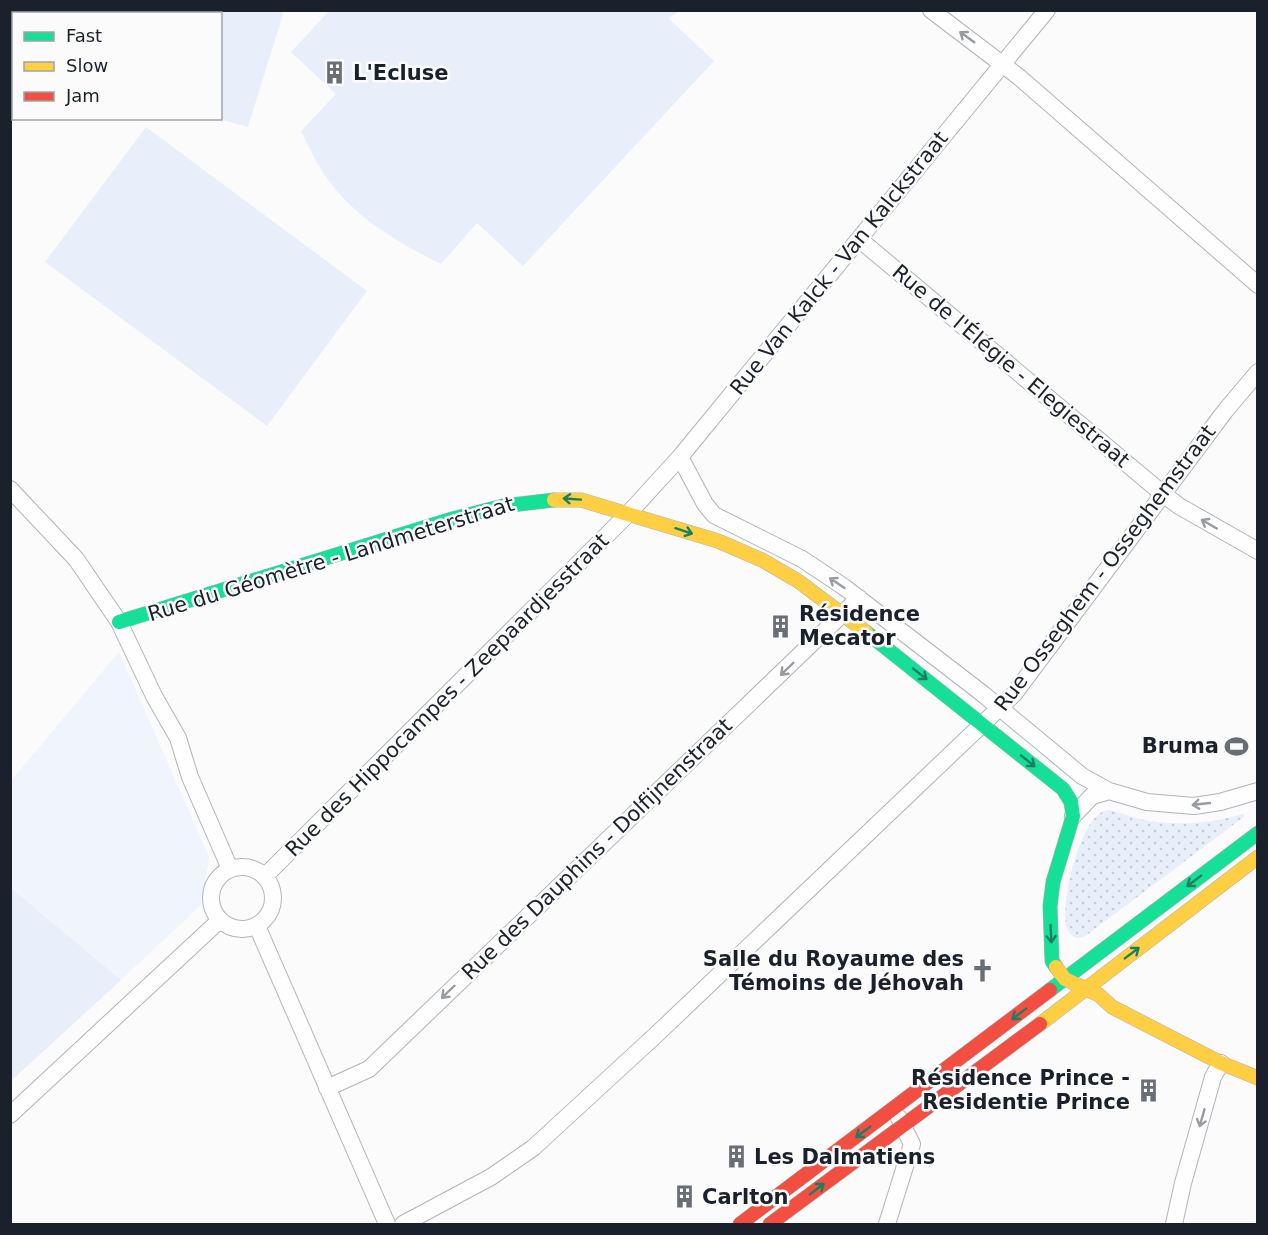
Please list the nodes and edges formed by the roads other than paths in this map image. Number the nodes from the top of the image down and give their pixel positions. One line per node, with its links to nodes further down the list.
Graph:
1 (931, 10): 3 (street, one-way to 1)
2 (1047, 10): 3 (street, Rue Van Kalck - Van Kalckstraat)
3 (1003, 63): 4 (street, Rue Van Kalck - Van Kalckstraat); 5 (street)
4 (859, 238): 7 (street, Rue Van Kalck - Van Kalckstraat); 9 (street, Rue de l'Élégie - Elegiestraat)
5 (1257, 285)
6 (1257, 372): 9 (street, Rue Osseghem - Osseghemstraat)
7 (680, 457): 10 (street, Rue Van Kalck - Van Kalckstraat); 12 (street, one-way to 7)
8 (10, 489): 14 (street)
9 (1163, 494): 11 (street, Rue de l'Élégie - Elegiestraat, one-way to 9); 15 (street, Rue Osseghem - Osseghemstraat)
10 (628, 514): 13 (street, Rue du Géomètre - Landmeterstraat, one-way to 13); 14 (street, Rue du Géomètre - Landmeterstraat, one-way to 14); 23 (street, Rue des Hippocampes - Zeepaardjesstraat)
11 (1257, 551)
12 (859, 598): 13 (street, Rue des Dauphins - Dolfijnenstraat); 15 (street)
13 (844, 614): 16 (street, Rue du Géomètre - Landmeterstraat, one-way to 16); 30 (street, Rue des Dauphins - Dolfijnenstraat, one-way to 30)
14 (119, 622): 22 (street)
15 (1000, 708): 16 (street, Rue Osseghem - Osseghemstraat); 17 (street)
16 (983, 724): 19 (street, Rue du Géomètre - Landmeterstraat, one-way to 19); 35 (street, Rue Osseghem - Osseghemstraat)
17 (1109, 791): 18 (street, one-way to 17); 19 (street)
18 (1257, 791)
19 (1073, 816): 26 (street, one-way to 26)
20 (1257, 833): 26 (street, one-way to 26)
21 (1257, 857): 27 (street, one-way to 21)
22 (230, 869): 23 (street); 24 (street)
23 (265, 876): 25 (street)
24 (220, 920): 25 (street); 32 (street)
25 (257, 926): 30 (street)
26 (1065, 979): 27 (street); 31 (street, one-way to 31)
27 (1085, 989): 28 (street); 33 (street)
28 (1221, 1063): 29 (street); 39 (street, one-way to 39)
29 (1257, 1078)
30 (327, 1088): 34 (street)
31 (893, 1109): 33 (street); 36 (street, one-way to 36)
32 (10, 1115)
33 (902, 1125): 37 (street, one-way to 33); 38 (street)
34 (387, 1224)
35 (403, 1224)
36 (740, 1224)
37 (770, 1224)
38 (887, 1224)
39 (1174, 1224)

